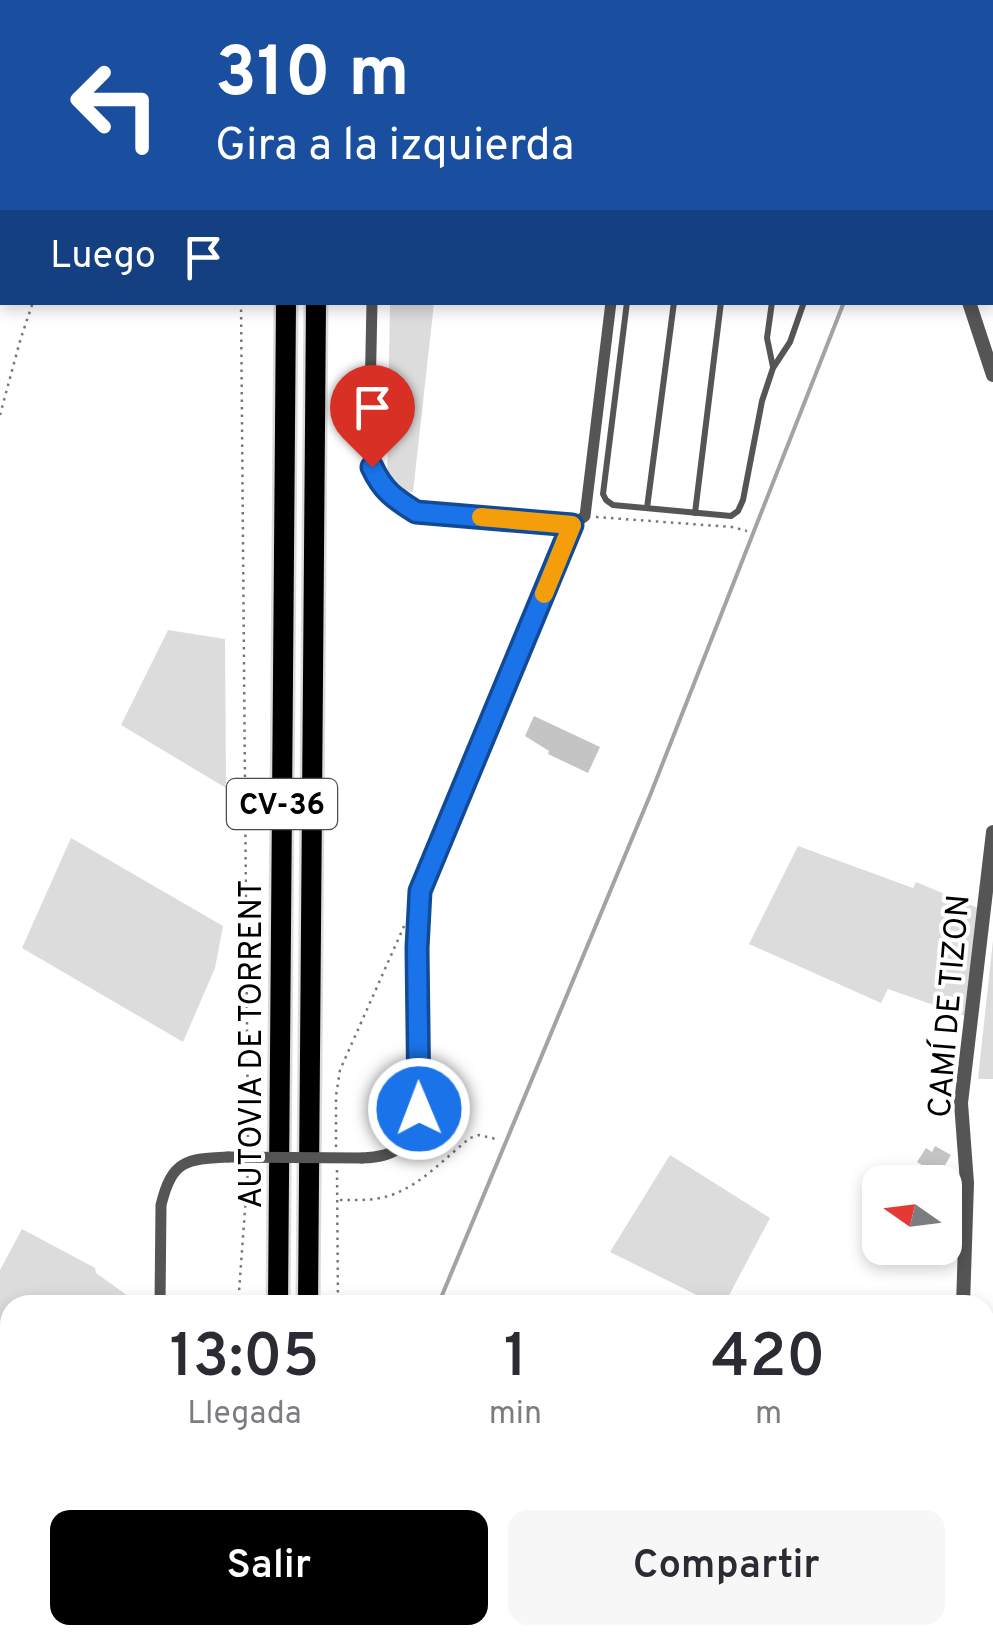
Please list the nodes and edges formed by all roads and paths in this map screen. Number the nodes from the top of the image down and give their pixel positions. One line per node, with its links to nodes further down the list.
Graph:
1 (33, 305): 15 (path)
2 (241, 305): 26 (path)
3 (286, 305): 27 (highway, AUTOVIA DE TORRENT / CV-36)
4 (316, 305): 28 (highway, AUTOVIA DE TORRENT / CV-36)
5 (372, 305): 19 (street)
6 (612, 305): 18 (street)
7 (627, 305): 16 (lane)
8 (674, 305): 16 (lane)
9 (721, 305): 17 (lane)
10 (772, 305): 13 (lane)
11 (803, 305): 13 (lane)
12 (970, 305): 14 (street)
13 (773, 368): 17 (lane)
14 (993, 376)
15 (0, 415)
16 (647, 508): 17 (lane)
17 (695, 513)
18 (585, 516): 19 (street); 20 (path)
19 (572, 525): 25 (street, bridge)
20 (747, 530)
21 (993, 832): 30 (street, CAMÍ DE TIZON)
22 (404, 927): 24 (path)
23 (496, 1139): 24 (path)
24 (338, 1200): 29 (path)
25 (160, 1295)
26 (239, 1295)
27 (278, 1295)
28 (308, 1295)
29 (338, 1295)
30 (963, 1295)

